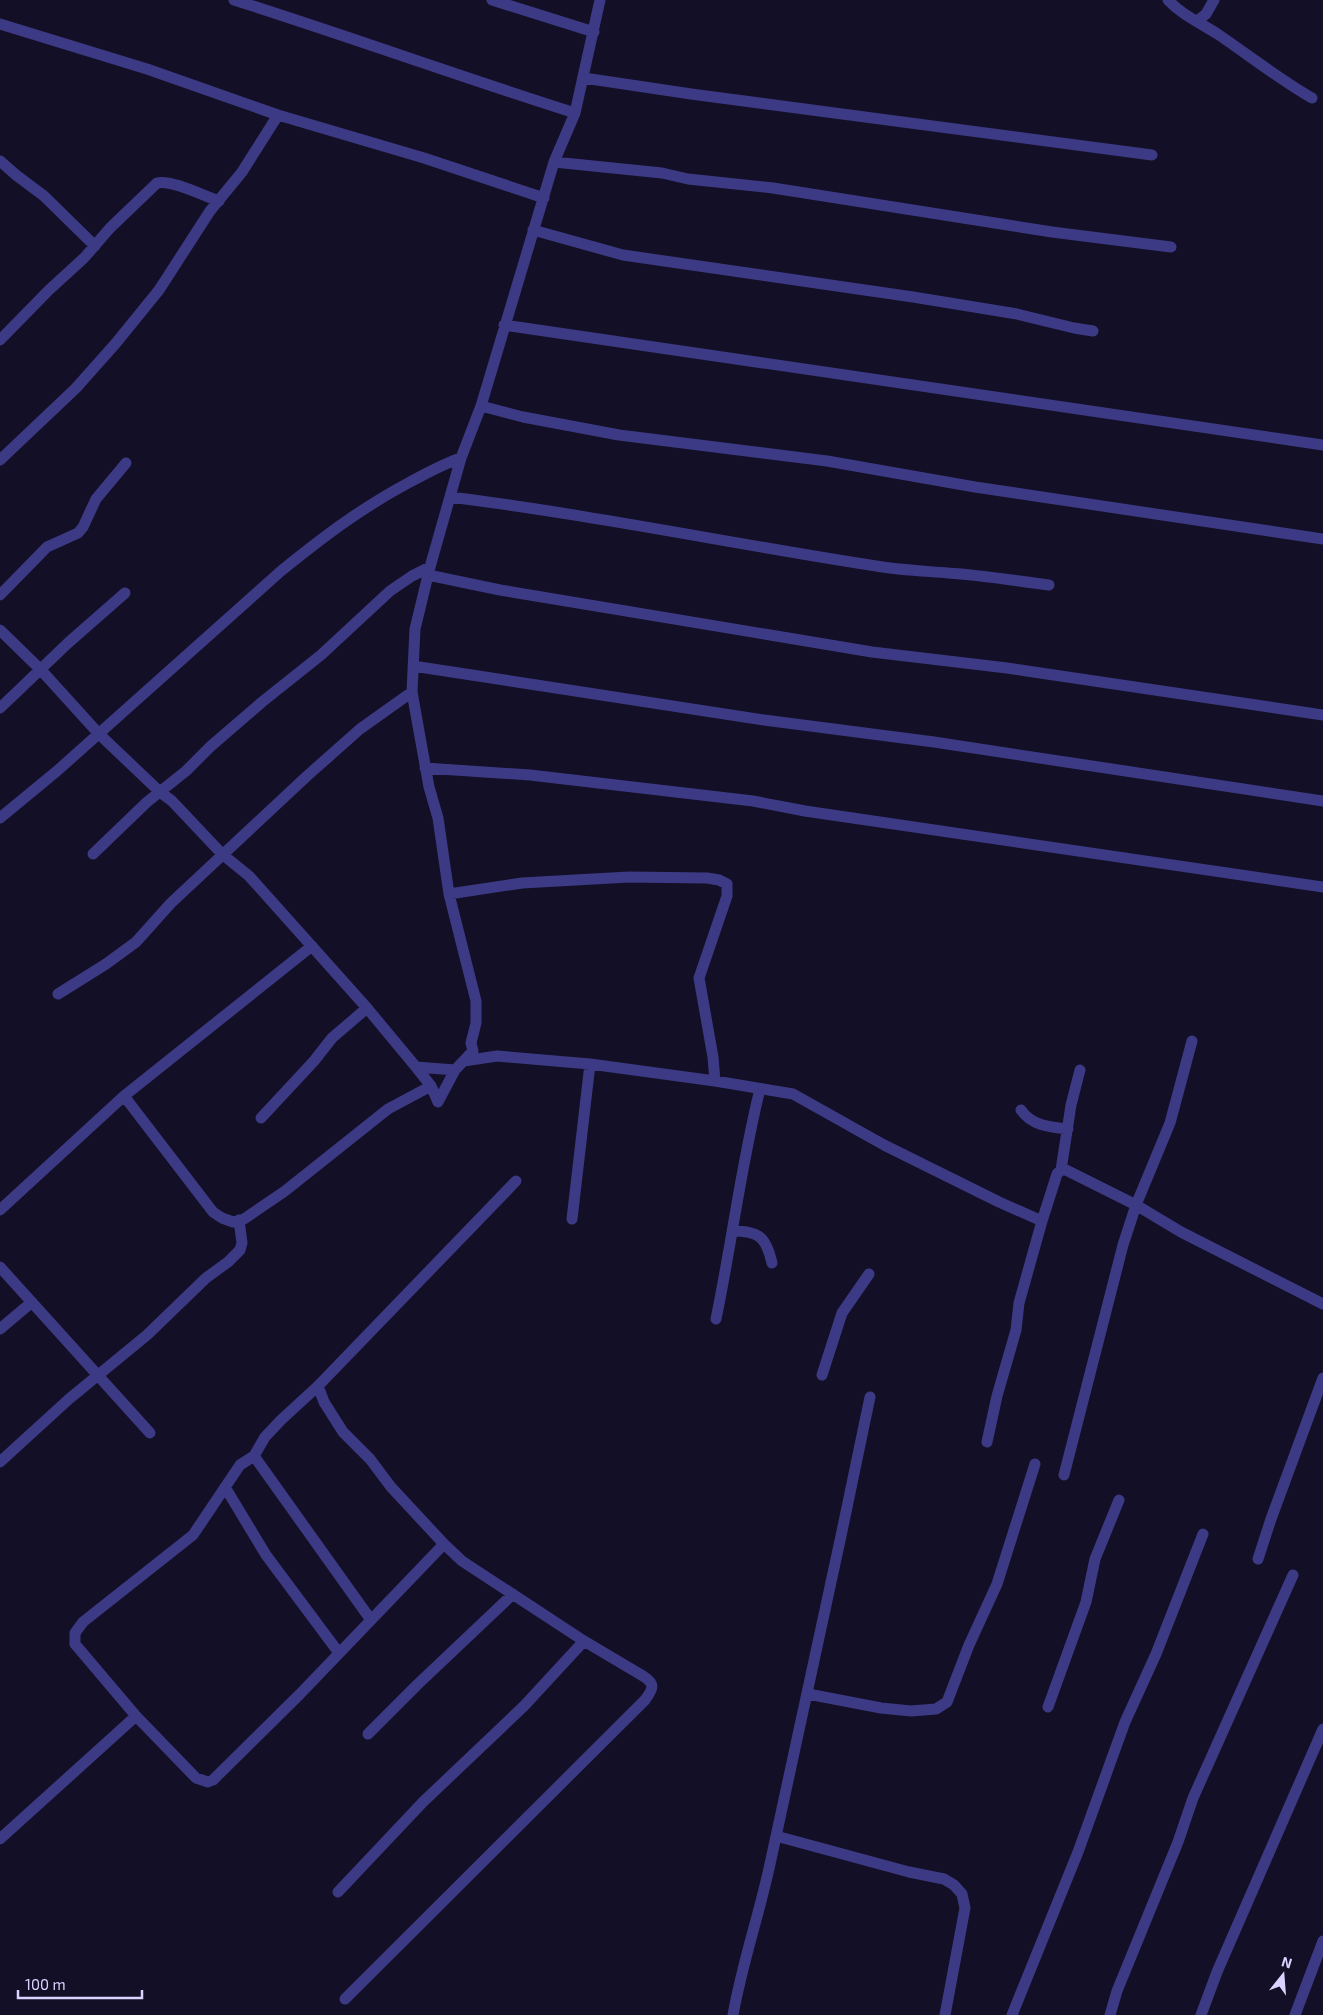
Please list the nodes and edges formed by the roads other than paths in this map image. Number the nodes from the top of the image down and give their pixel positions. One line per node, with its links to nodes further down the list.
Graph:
1 (234, 0): 11 (street)
2 (492, 0): 8 (street)
3 (600, 0): 8 (street)
4 (1168, 0): 6 (street)
5 (1214, 0): 6 (street)
6 (1197, 21): 10 (street)
7 (0, 24): 12 (street)
8 (594, 32): 9 (street)
9 (584, 78): 11 (street); 13 (street)
10 (1312, 98)
11 (575, 113): 15 (street)
12 (278, 115): 16 (street); 17 (street)
13 (1152, 155)
14 (0, 161): 19 (street)
15 (554, 162): 16 (street); 20 (street)
16 (544, 198): 18 (street)
17 (219, 201): 19 (street); 27 (street)
18 (533, 230): 21 (street); 22 (street)
19 (95, 246): 23 (street)
20 (1171, 247)
21 (504, 325): 24 (street); 25 (street)
22 (1093, 330)
23 (0, 340)
24 (480, 406): 26 (street); 30 (street)
25 (1323, 445)
26 (461, 458): 29 (street); 41 (street)
27 (0, 460)
28 (126, 463): 34 (street)
29 (450, 497): 31 (street); 32 (street)
30 (1323, 539)
31 (429, 571): 36 (street); 40 (street); 43 (street)
32 (1049, 586)
33 (125, 593): 37 (street)
34 (0, 595)
35 (0, 630): 37 (street)
36 (413, 666): 38 (street); 44 (street)
37 (41, 670): 39 (street); 41 (street)
38 (412, 692): 42 (street); 47 (street)
39 (0, 708)
40 (1323, 715)
41 (99, 734): 43 (street); 45 (street)
42 (425, 768): 48 (street); 49 (street)
43 (160, 792): 46 (street); 47 (street)
44 (1323, 801)
45 (0, 818)
46 (92, 854)
47 (222, 854): 50 (street); 51 (street)
48 (1323, 887)
49 (449, 894): 53 (street); 60 (street)
50 (312, 946): 52 (street); 63 (street)
51 (58, 994)
52 (367, 1008): 58 (street); 65 (street)
53 (471, 1042): 55 (street); 57 (street)
54 (1192, 1042): 69 (street)
55 (497, 1056): 56 (street); 57 (street)
56 (590, 1064): 60 (street); 71 (street)
57 (459, 1066): 58 (street); 61 (street)
58 (416, 1067): 61 (street)
59 (1080, 1070): 66 (street)
60 (715, 1080): 62 (street)
61 (431, 1086): 72 (street)
62 (760, 1089): 73 (street); 74 (street)
63 (124, 1096): 70 (street); 72 (street)
64 (1021, 1110): 66 (street)
65 (261, 1118)
66 (1068, 1129): 67 (street)
67 (1061, 1170): 69 (street); 73 (street)
68 (516, 1182): 85 (street)
69 (1136, 1205): 79 (street); 92 (street)
70 (0, 1210)
71 (572, 1219)
72 (239, 1220): 83 (street)
73 (1042, 1220): 88 (street)
74 (733, 1231): 75 (street); 80 (street)
75 (772, 1263)
76 (0, 1267): 78 (street)
77 (869, 1274): 82 (street)
78 (32, 1302): 81 (street); 83 (street)
79 (1323, 1304)
80 (716, 1319)
81 (0, 1329)
82 (822, 1375)
83 (99, 1376): 87 (street); 90 (street)
84 (1323, 1378): 97 (street)
85 (318, 1386): 89 (street); 96 (street)
86 (870, 1397): 103 (street)
87 (150, 1433)
88 (987, 1442)
89 (254, 1456): 93 (street); 100 (street)
90 (0, 1462)
91 (1035, 1464): 103 (street)
92 (1064, 1474)
93 (225, 1487): 102 (street); 105 (street)
94 (1119, 1500): 104 (street)
95 (1203, 1534): 115 (street)
96 (444, 1544): 99 (street); 100 (street)
97 (1258, 1559)
98 (1293, 1575): 116 (street)
99 (513, 1594): 101 (street); 107 (street)
100 (371, 1620): 102 (street)
101 (584, 1641): 110 (street); 112 (street)
102 (339, 1653): 105 (street)
103 (808, 1694): 108 (street)
104 (1048, 1708)
105 (136, 1716): 109 (street)
106 (1323, 1729): 117 (street)
107 (368, 1734)
108 (776, 1836): 113 (street); 114 (street)
109 (0, 1838)
110 (338, 1892)
111 (1323, 1941): 118 (street)
112 (345, 1999)
113 (733, 2015)
114 (945, 2015)
115 (1012, 2015)
116 (1110, 2015)
117 (1201, 2015)
118 (1294, 2015)

